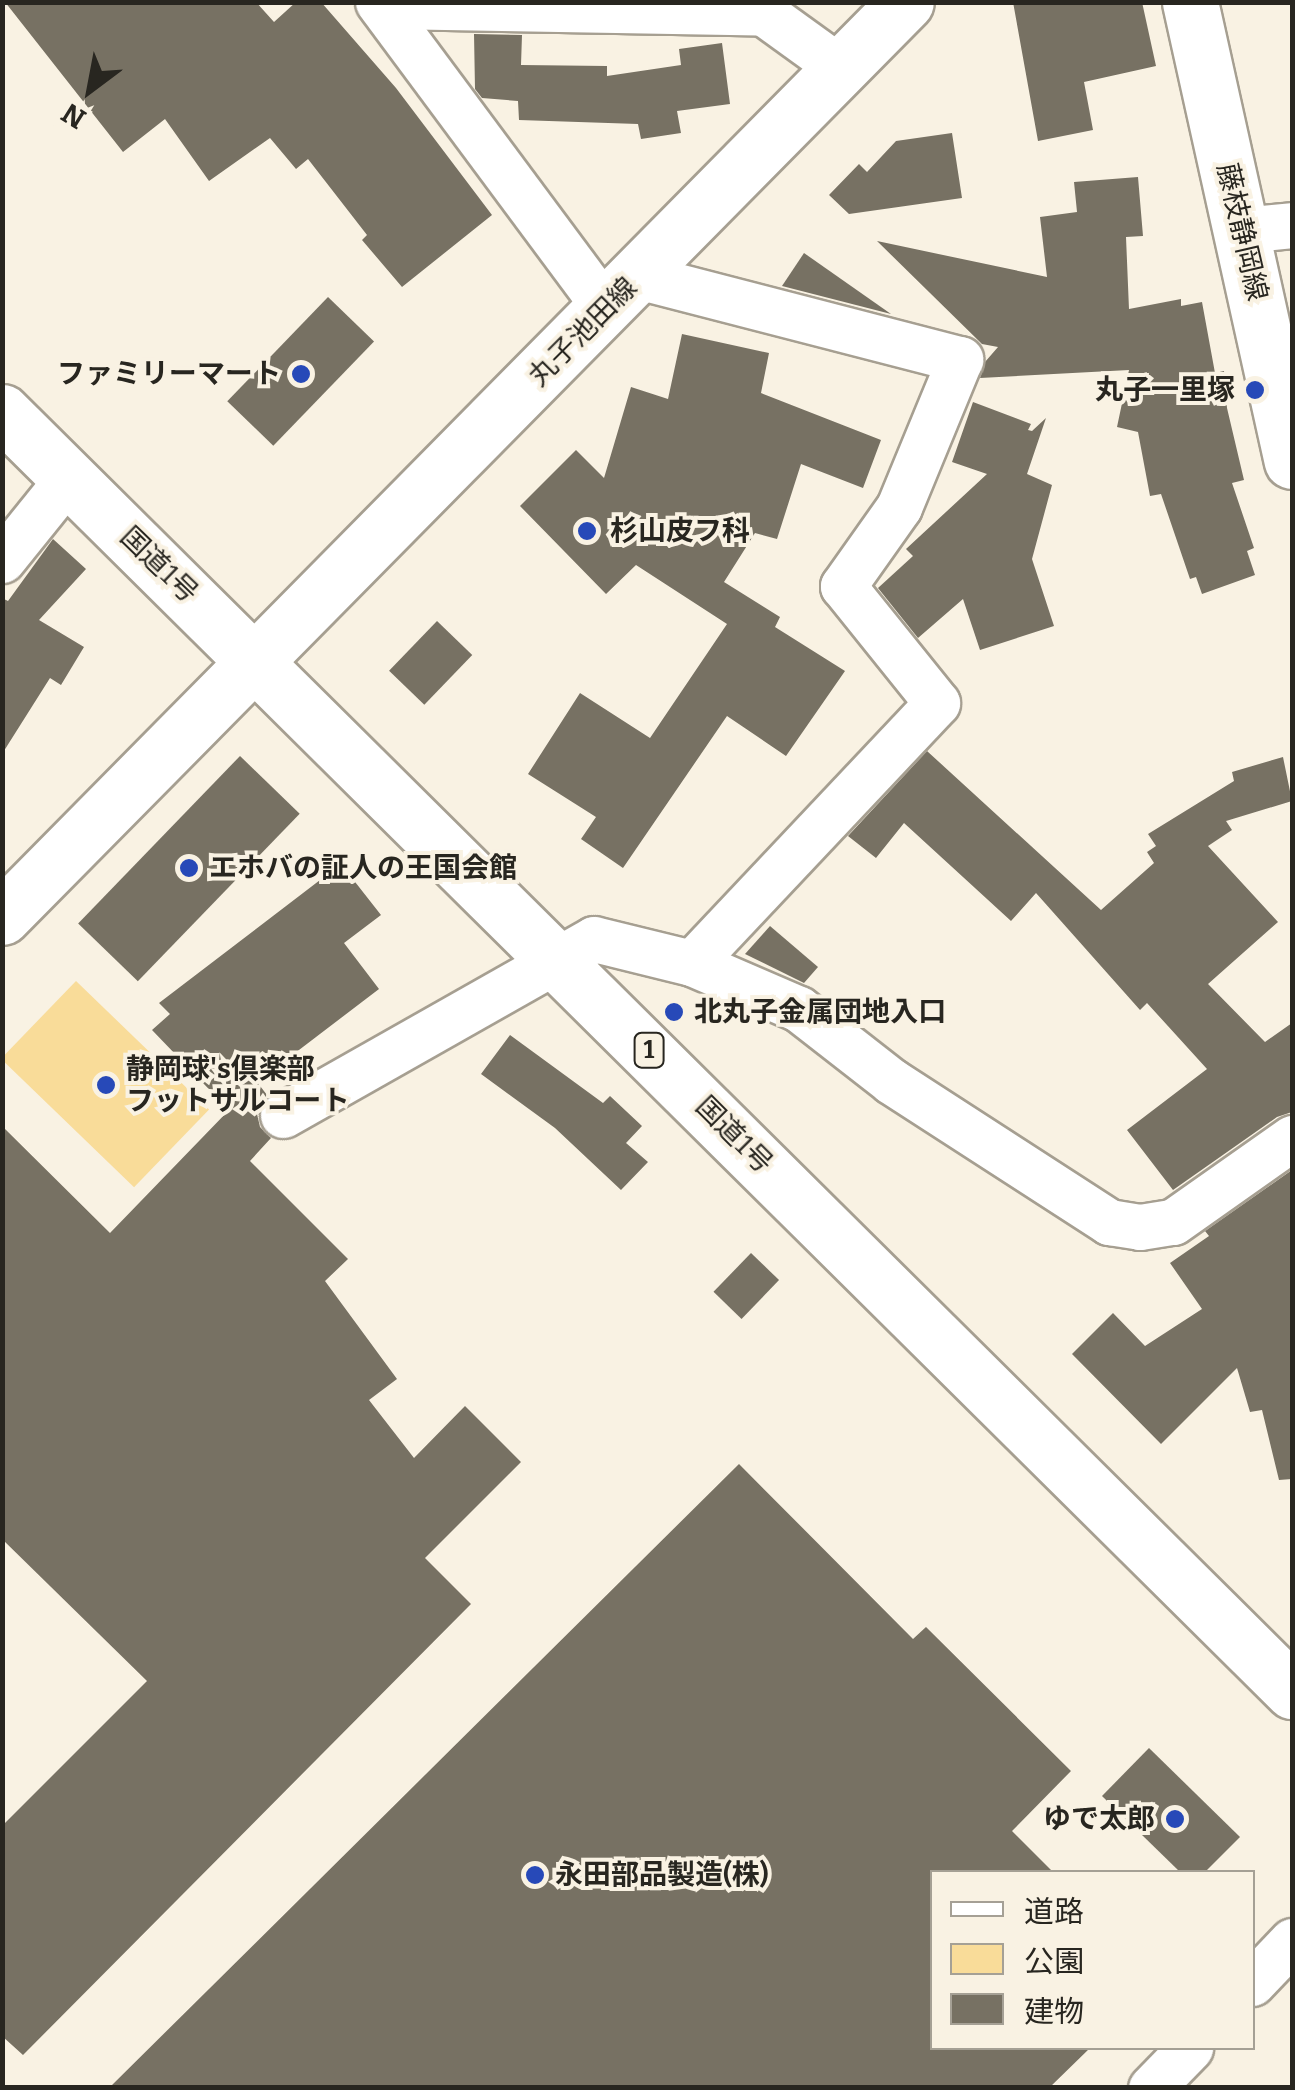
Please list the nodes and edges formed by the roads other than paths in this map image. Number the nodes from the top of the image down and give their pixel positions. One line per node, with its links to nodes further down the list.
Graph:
1 (906, 2): 5 (main road, 丸子池田線)
2 (1190, 2): 6 (main road, 藤枝静岡線)
3 (380, 4): 4 (street); 7 (street)
4 (554, 7): 5 (street)
5 (843, 70): 7 (main road, 丸子池田線)
6 (1267, 227): 9 (main road, 藤枝静岡線)
7 (622, 293): 12 (main road, 丸子池田線); 15 (street)
8 (2, 412): 10 (main road, 国道1号 / 1)
9 (1292, 461)
10 (69, 477): 11 (street); 12 (main road, 国道1号 / 1)
11 (2, 560)
12 (257, 660): 13 (main road, 丸子池田線); 14 (main road, 国道1号 / 1)
13 (2, 916)
14 (556, 958): 15 (street); 16 (street); 18 (main road, 国道1号 / 1)
15 (692, 963): 17 (street)
16 (283, 1116)
17 (1292, 1138)
18 (1292, 1691)
19 (1292, 1942): 20 (street)
20 (1255, 1980)
21 (1188, 2050): 22 (street)
22 (1152, 2088)

